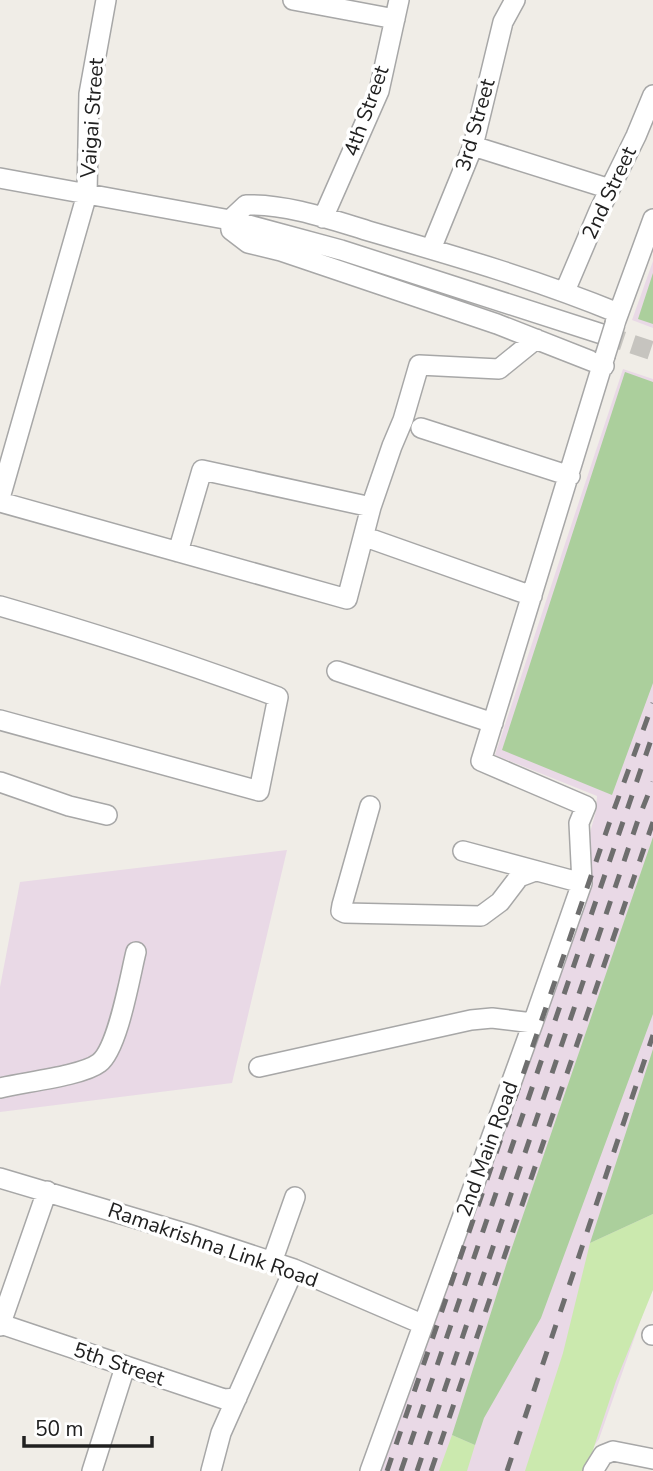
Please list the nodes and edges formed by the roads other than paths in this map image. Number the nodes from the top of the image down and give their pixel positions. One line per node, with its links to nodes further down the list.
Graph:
1 (106, 0): 9 (street, Vaigai Street)
2 (293, 0): 4 (street)
3 (515, 0): 6 (street, 3rd Street)
4 (397, 10): 10 (street, 4th Street)
5 (653, 94): 8 (street, 2nd Street)
6 (473, 146): 8 (street); 13 (street, 3rd Street)
7 (0, 178): 9 (street)
8 (610, 189): 14 (street, 2nd Street)
9 (87, 194): 12 (street); 19 (street, Vaigai Street)
10 (323, 218): 12 (street); 13 (street)
11 (653, 219): 15 (street)
12 (230, 220): 15 (street); 16 (street)
13 (431, 249): 14 (street)
14 (565, 291): 15 (street)
15 (613, 324): 17 (street, bridge)
16 (536, 339): 17 (street); 22 (street)
17 (605, 361): 20 (street)
18 (421, 428): 20 (street)
19 (9, 431): 21 (street, Vaigai Street)
20 (570, 476): 25 (street)
21 (0, 500): 24 (street)
22 (371, 508): 24 (street); 24 (street)
23 (374, 540): 25 (street)
24 (178, 552)
25 (532, 596): 29 (street)
26 (0, 606): 28 (street)
27 (337, 671): 29 (street)
28 (0, 720)
29 (493, 723): 35 (street, 2nd Main Road)
30 (0, 782): 32 (street)
31 (370, 806): 34 (street)
32 (107, 815)
33 (463, 851): 34 (street)
34 (535, 871): 35 (street)
35 (582, 884): 37 (street, 2nd Main Road)
36 (136, 952): 39 (street)
37 (533, 1023): 38 (street); 45 (street, 2nd Main Road)
38 (259, 1067)
39 (0, 1087)
40 (0, 1178): 41 (street, Ramakrishna Link Road)
41 (47, 1191): 43 (street, Ramakrishna Link Road); 46 (street)
42 (295, 1197): 43 (street)
43 (272, 1262): 44 (street, Ramakrishna Link Road)
44 (294, 1269): 45 (street, Ramakrishna Link Road); 48 (street)
45 (422, 1324): 52 (street, 2nd Main Road)
46 (0, 1325): 47 (street, 5th Street)
47 (125, 1367): 48 (street, 5th Street); 50 (street)
48 (237, 1398): 51 (street)
49 (653, 1459): 53 (street)
50 (92, 1471)
51 (211, 1471)
52 (370, 1471)
53 (593, 1471)

